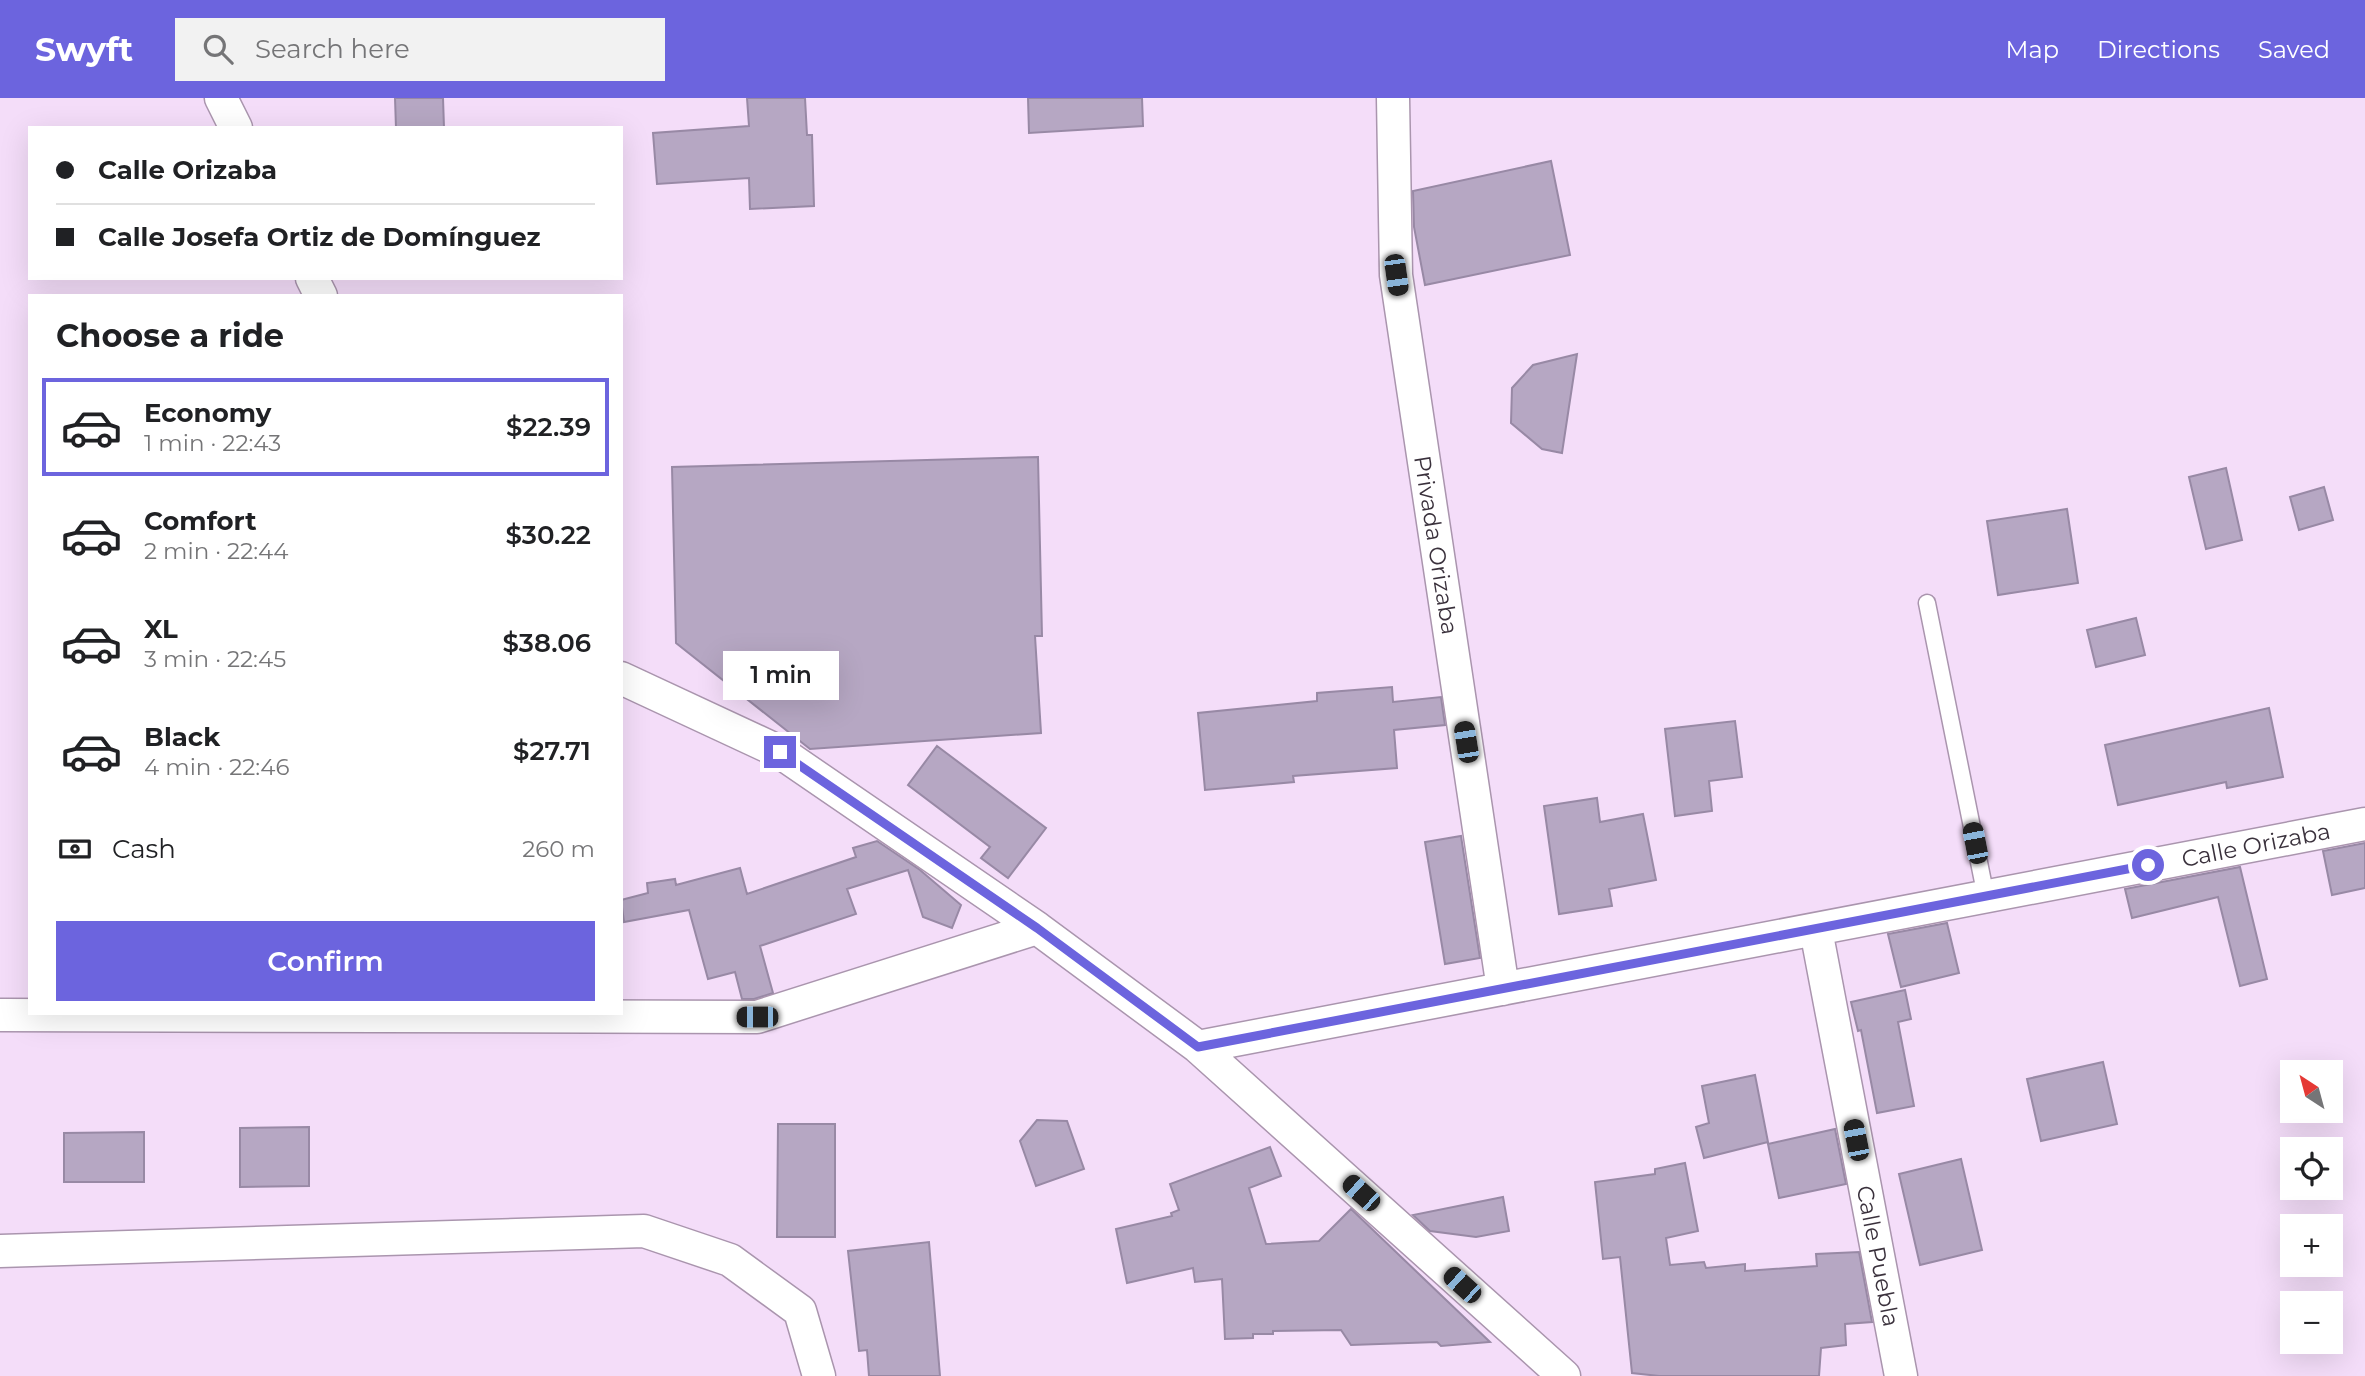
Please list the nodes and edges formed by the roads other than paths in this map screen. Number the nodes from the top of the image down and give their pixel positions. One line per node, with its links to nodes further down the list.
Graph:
1 (221, 98): 3 (street)
2 (1393, 98): 10 (street, Privada Orizaba)
3 (235, 126)
4 (1927, 603): 7 (lane)
5 (623, 679): 8 (street)
6 (2365, 824): 7 (street, Calle Orizaba)
7 (1986, 897): 9 (street, Calle Orizaba)
8 (1037, 928): 13 (street); 14 (street)
9 (1816, 930): 10 (street, Calle Orizaba); 18 (street, Calle Puebla)
10 (1503, 989): 14 (street, Calle Orizaba)
11 (0, 1014): 12 (street)
12 (28, 1014)
13 (252, 1015)
14 (1198, 1047): 17 (street)
15 (0, 1251): 16 (street)
16 (819, 1376)
17 (1564, 1376)
18 (1901, 1376)

